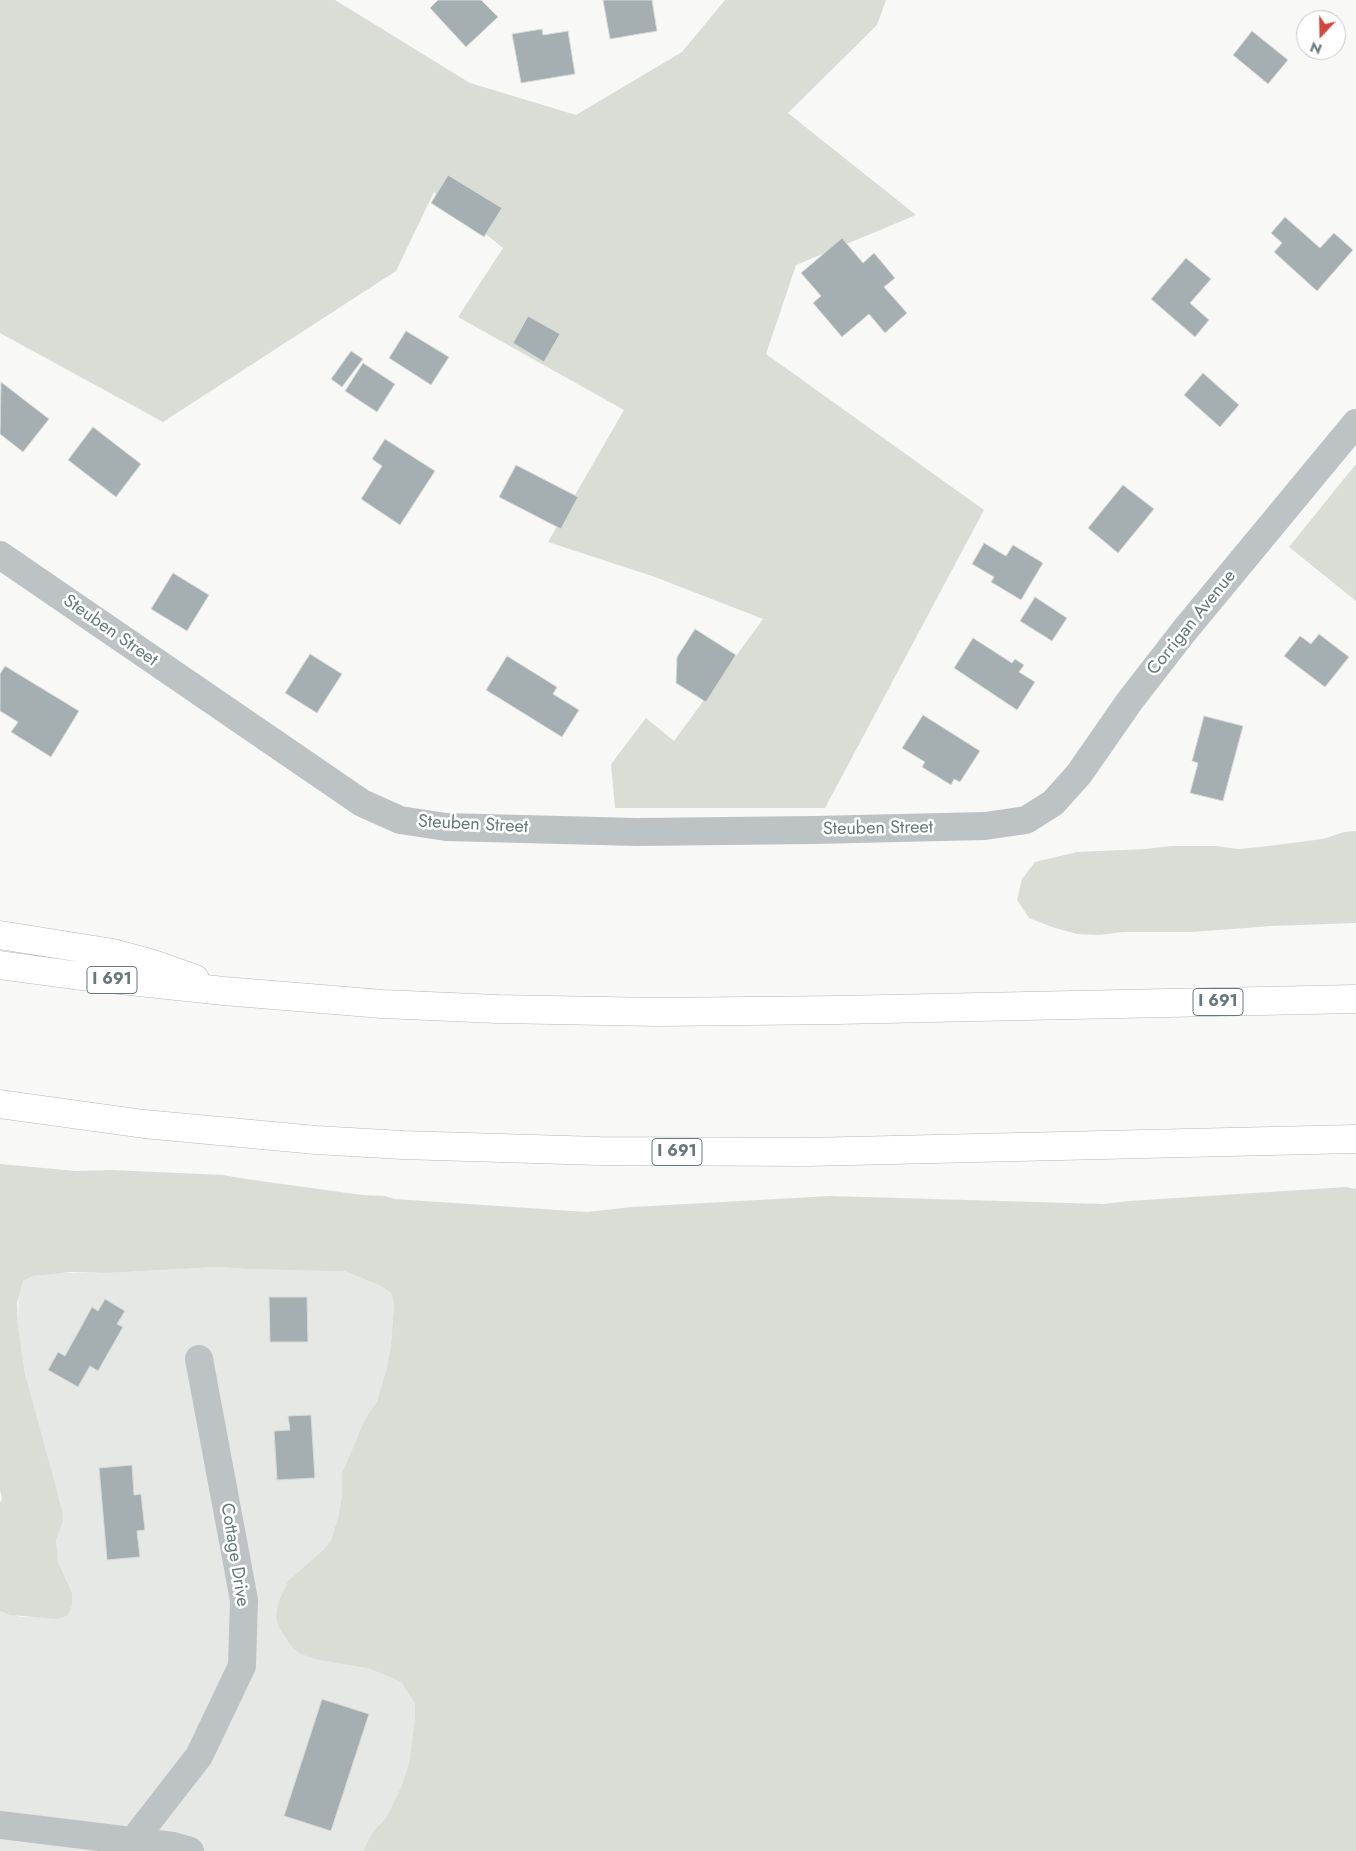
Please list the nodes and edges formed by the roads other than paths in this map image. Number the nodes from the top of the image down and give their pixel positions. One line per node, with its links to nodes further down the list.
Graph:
1 (1356, 423): 3 (street, Corrigan Avenue)
2 (0, 555): 3 (street, Steuben Street)
3 (1026, 820)
4 (0, 935): 6 (highway)
5 (0, 965): 6 (highway, I 691)
6 (224, 992): 7 (highway, I 691)
7 (1356, 999)
8 (0, 1104): 9 (highway, I 691)
9 (1356, 1140)
10 (199, 1359): 12 (street, Cottage Drive)
11 (0, 1824): 12 (street)
12 (133, 1841): 13 (street)
13 (190, 1851)

